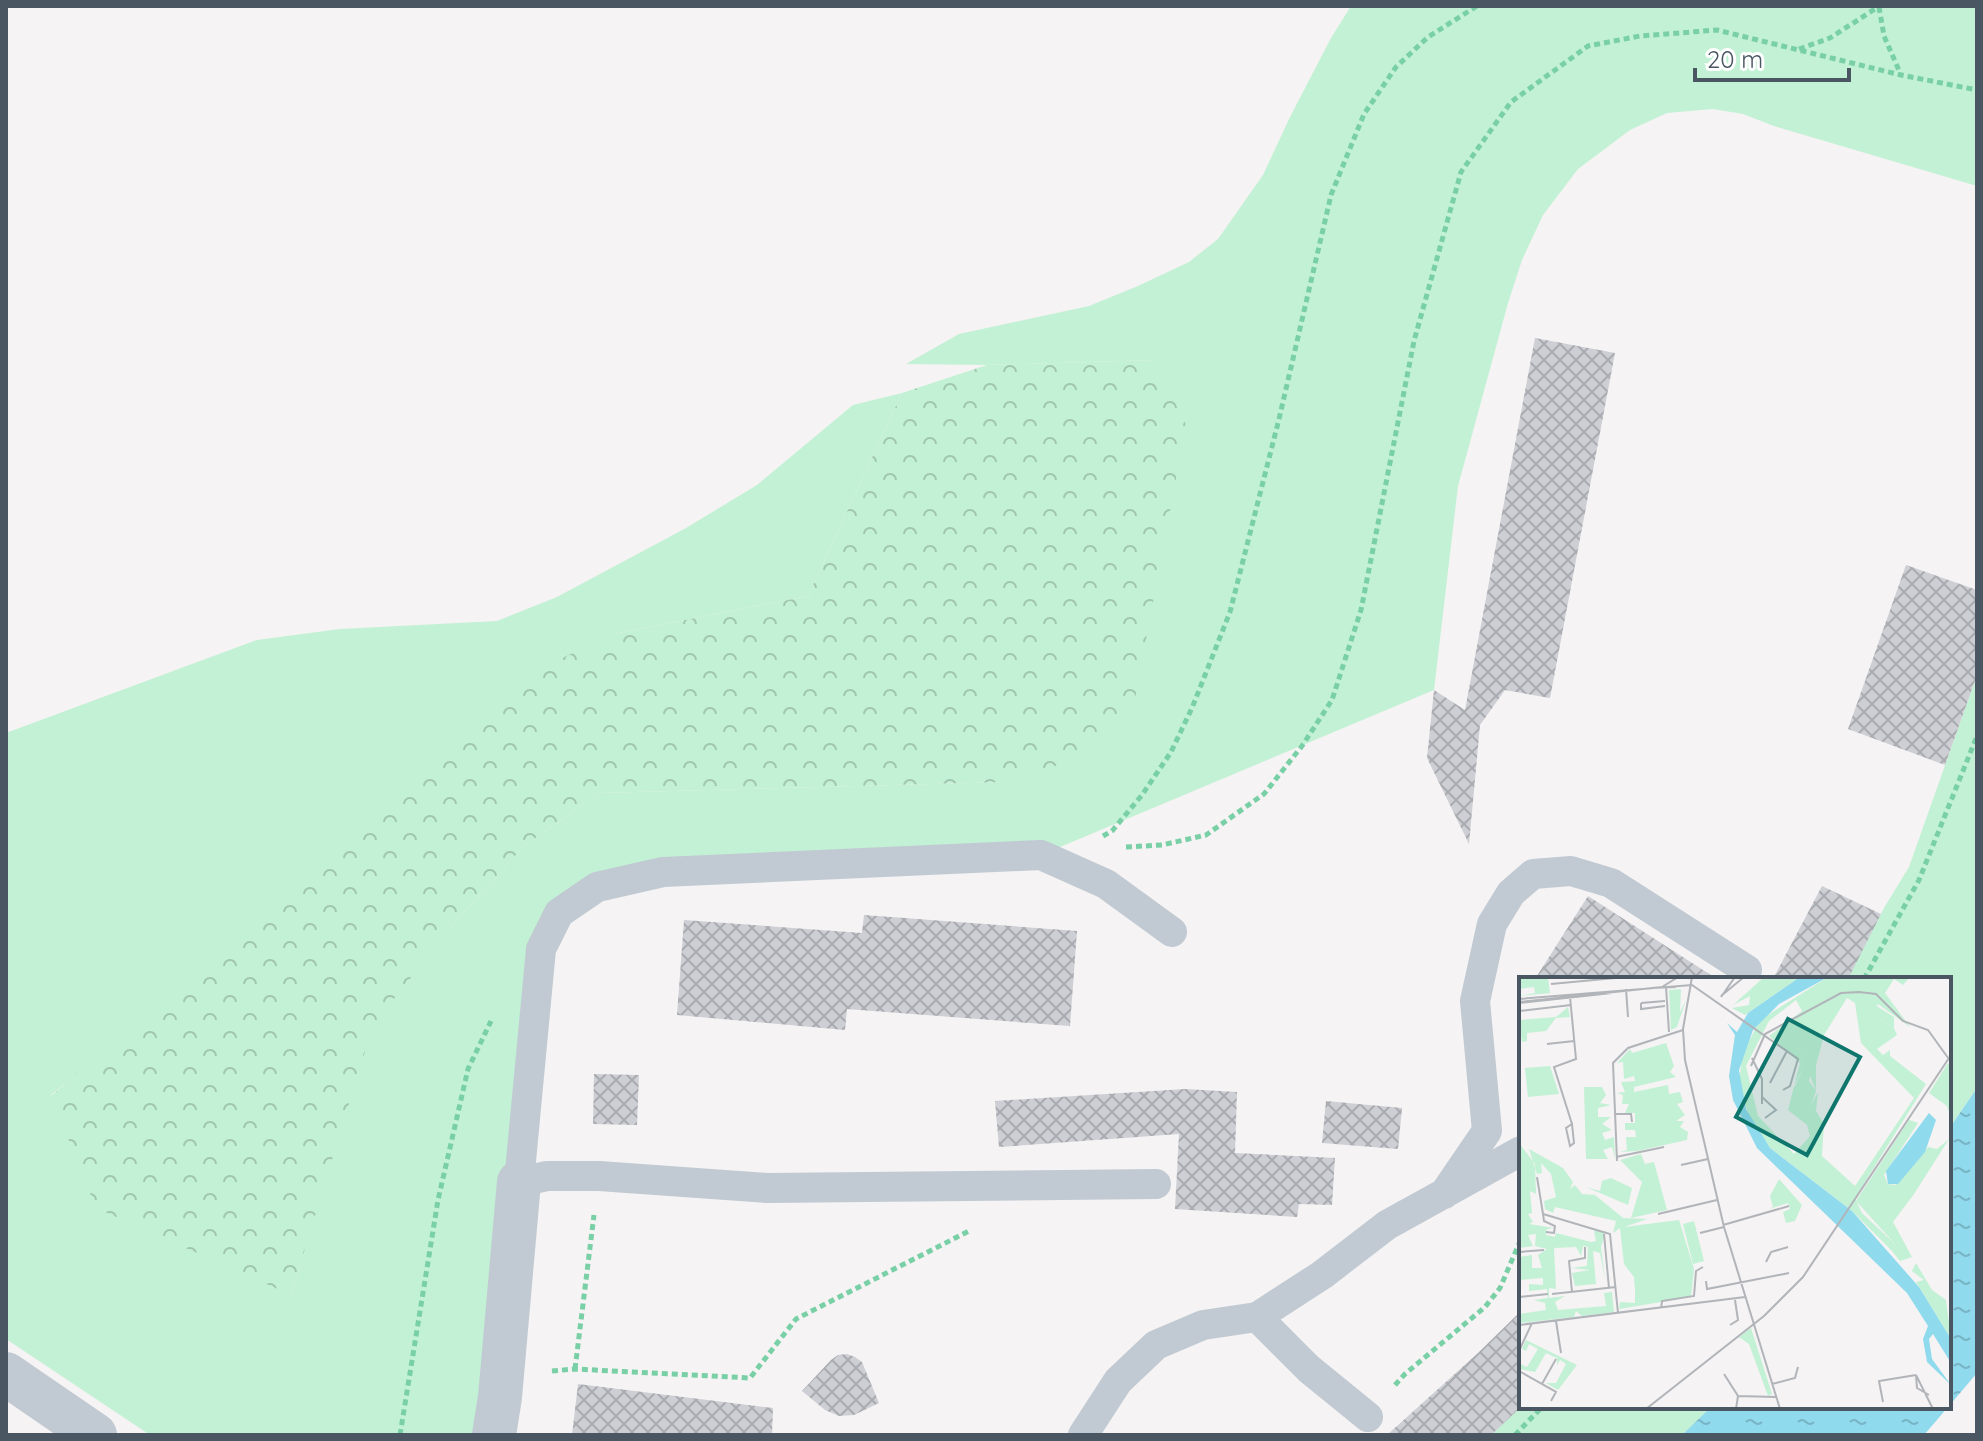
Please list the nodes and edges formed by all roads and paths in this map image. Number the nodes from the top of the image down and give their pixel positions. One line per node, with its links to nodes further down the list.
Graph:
1 (1477, 6): 7 (path)
2 (1879, 7): 3 (path); 4 (path)
3 (1798, 50): 4 (path); 8 (path)
4 (1901, 75): 5 (path)
5 (1977, 90)
6 (1977, 736): 11 (path)
7 (1091, 842)
8 (1122, 847)
9 (1172, 932): 15 (lane)
10 (1747, 970): 17 (lane)
11 (1865, 977)
12 (492, 1018): 25 (path)
13 (1519, 1152): 17 (lane)
14 (599, 1176): 15 (lane); 16 (lane); 18 (path)
15 (519, 1182): 26 (street)
16 (1156, 1184)
17 (1444, 1194): 20 (lane)
18 (983, 1224)
19 (1519, 1244): 23 (path)
20 (1257, 1317): 23 (lane); 27 (lane)
21 (6, 1374): 24 (street)
22 (1540, 1409): 28 (path)
23 (1368, 1417)
24 (95, 1435)
25 (400, 1435)
26 (494, 1435)
27 (1083, 1435)
28 (1515, 1435)

